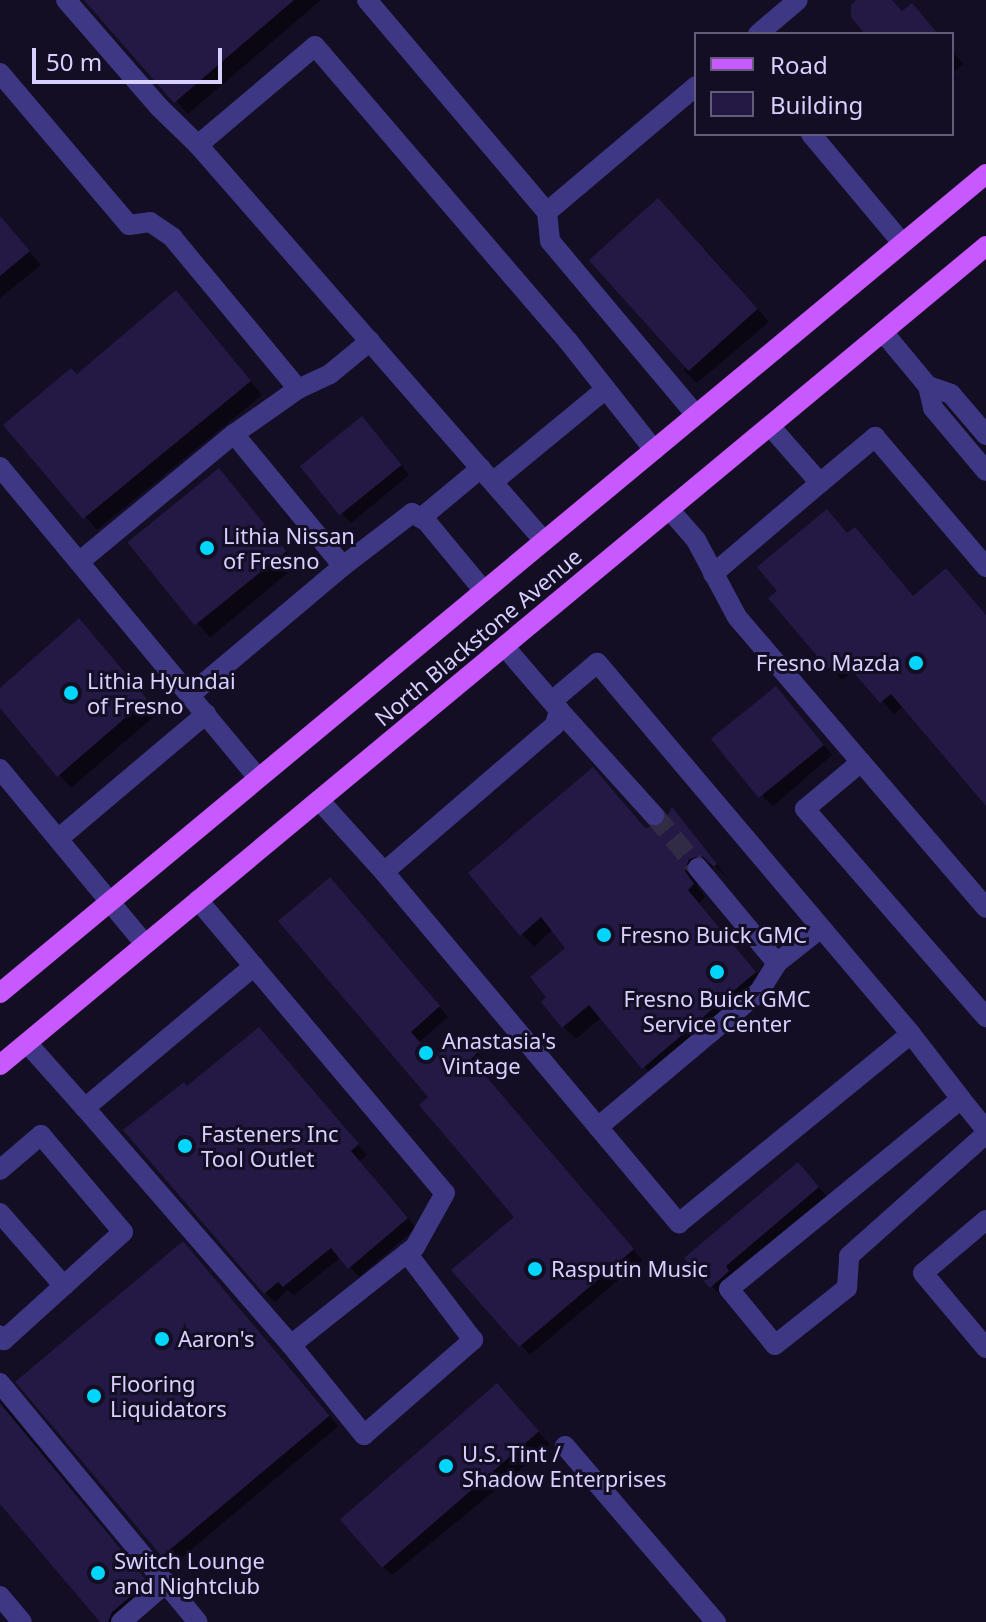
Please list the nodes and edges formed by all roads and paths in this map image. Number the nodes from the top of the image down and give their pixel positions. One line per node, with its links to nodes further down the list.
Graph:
1 (66, 0): 8 (street)
2 (367, 0): 10 (street)
3 (798, 0): 4 (street)
4 (760, 32)
5 (0, 73): 16 (street)
6 (694, 88): 10 (street)
7 (813, 136): 11 (street)
8 (198, 145): 14 (street); 17 (street)
9 (986, 174): 11 (main road, North Blackstone Avenue)
10 (547, 212): 18 (street)
11 (902, 243): 18 (main road, North Blackstone Avenue)
12 (986, 246): 13 (main road, North Blackstone Avenue)
13 (883, 332): 15 (street); 19 (main road, North Blackstone Avenue)
14 (370, 341): 16 (street); 24 (street)
15 (928, 386): 21 (street); 23 (street)
16 (298, 389): 20 (street)
17 (606, 389): 22 (street); 24 (street)
18 (696, 415): 22 (main road, North Blackstone Avenue)
19 (770, 426): 26 (street); 27 (main road, North Blackstone Avenue)
20 (234, 434): 30 (street); 31 (street)
21 (986, 435)
22 (654, 450): 29 (main road, North Blackstone Avenue)
23 (986, 471)
24 (487, 475): 28 (street); 29 (street)
25 (4, 481): 30 (street)
26 (820, 483): 32 (street); 33 (street)
27 (669, 509): 33 (street); 35 (main road, North Blackstone Avenue)
28 (421, 518): 31 (street); 34 (street)
29 (544, 541): 34 (main road, North Blackstone Avenue)
30 (79, 562): 36 (street)
31 (343, 566): 36 (street)
32 (986, 567)
33 (713, 574): 39 (street)
34 (484, 591): 41 (main road, North Blackstone Avenue)
35 (504, 646): 37 (street); 42 (main road, North Blackstone Avenue)
36 (190, 695): 38 (street)
37 (556, 706): 43 (street); 46 (street); 50 (street)
38 (206, 714): 41 (street); 44 (street)
39 (861, 762): 49 (street); 55 (street)
40 (0, 769): 44 (street)
41 (258, 778): 48 (main road, North Blackstone Avenue)
42 (319, 800): 46 (street); 47 (main road, North Blackstone Avenue)
43 (654, 815)
44 (58, 839): 48 (street)
45 (698, 868): 52 (street)
46 (384, 872): 61 (street)
47 (198, 900): 51 (main road, North Blackstone Avenue); 53 (street)
48 (110, 901): 51 (street); 54 (main road, North Blackstone Avenue)
49 (986, 908)
50 (821, 928): 52 (street); 56 (street)
51 (145, 944): 57 (main road, North Blackstone Avenue)
52 (777, 963): 61 (street)
53 (254, 966): 60 (street); 66 (street)
54 (0, 993)
55 (986, 1017)
56 (911, 1034): 59 (street); 61 (street)
57 (27, 1043): 58 (main road, North Blackstone Avenue); 60 (street)
58 (0, 1065)
59 (961, 1099): 62 (street); 62 (street)
60 (85, 1108): 69 (street)
61 (598, 1127)
62 (986, 1132)
63 (0, 1170): 67 (street)
64 (0, 1213): 67 (street)
65 (986, 1220): 70 (street)
66 (407, 1253): 69 (street); 69 (street)
67 (64, 1286): 68 (street)
68 (0, 1335)
69 (291, 1345)
70 (986, 1348)
71 (0, 1383): 73 (street)
72 (565, 1446): 78 (street)
73 (166, 1583): 76 (street); 77 (street)
74 (0, 1596): 75 (street)
75 (22, 1622)
76 (121, 1622)
77 (198, 1622)
78 (716, 1622)

